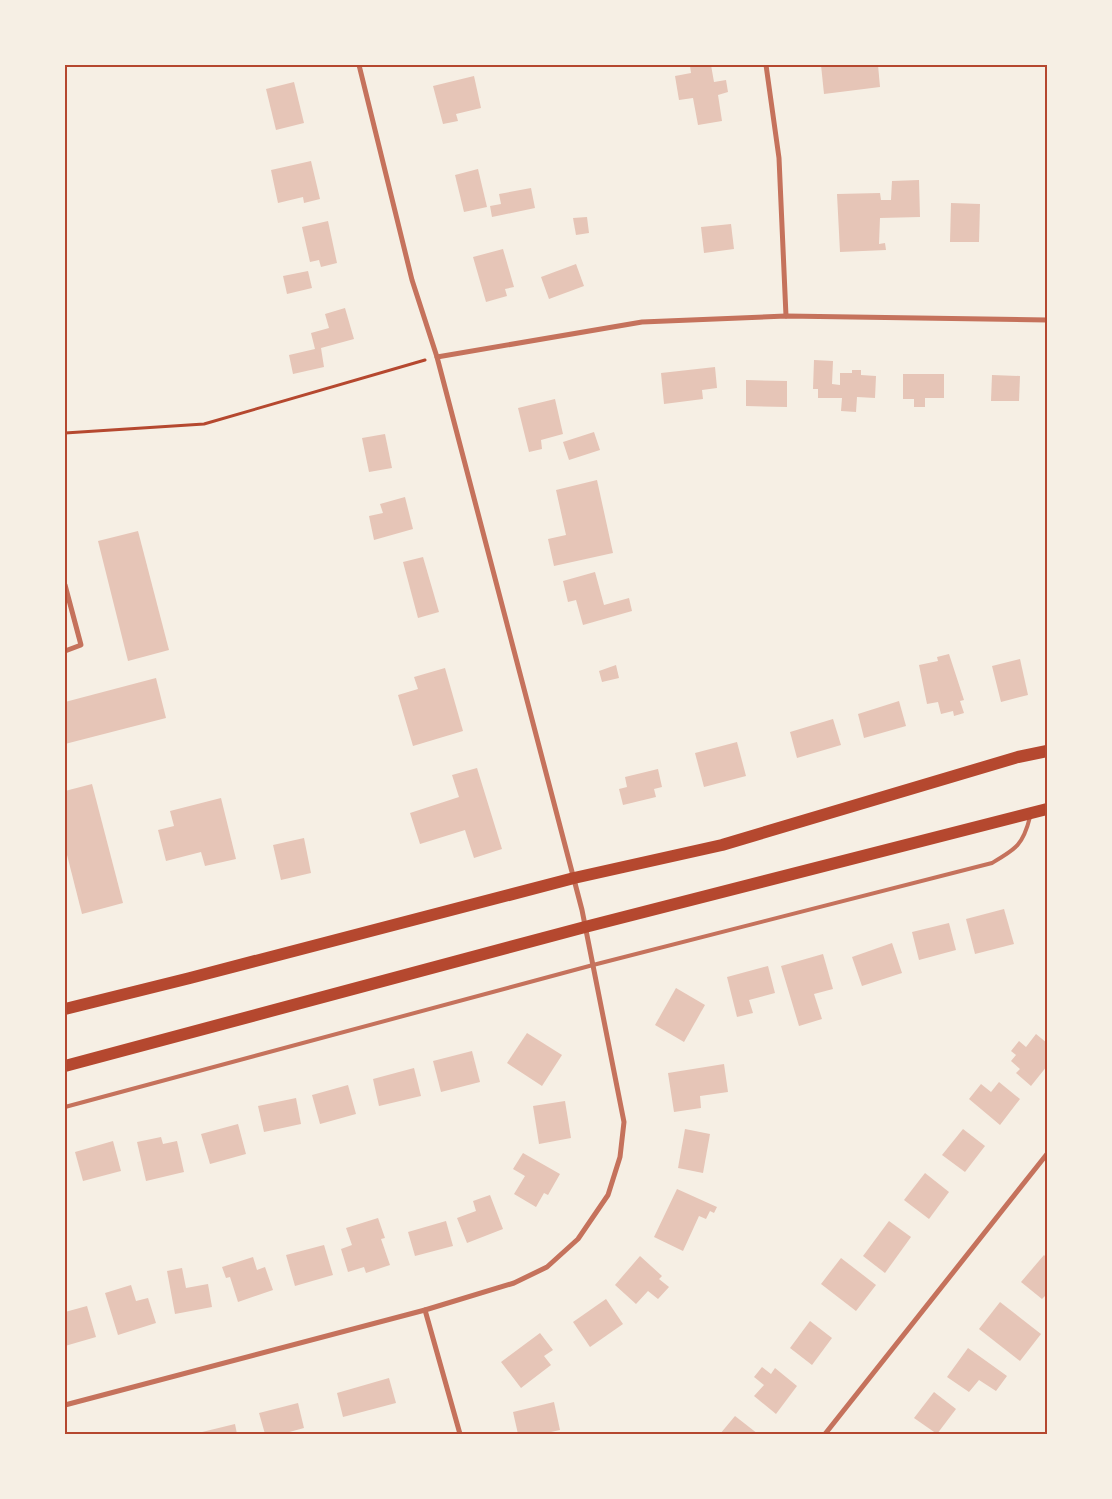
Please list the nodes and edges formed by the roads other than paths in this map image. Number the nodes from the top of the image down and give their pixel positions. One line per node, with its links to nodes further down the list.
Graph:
1 (359, 65): 5 (street)
2 (766, 65): 3 (street)
3 (786, 316): 4 (street); 5 (street)
4 (1047, 320)
5 (437, 357): 11 (street)
6 (65, 585): 7 (street)
7 (65, 651)
8 (1047, 751): 11 (main road)
9 (1047, 809): 10 (main road)
10 (1031, 813): 12 (main road); 13 (lane)
11 (574, 878): 12 (street); 14 (main road)
12 (586, 927): 13 (street); 15 (main road)
13 (593, 965): 16 (lane); 18 (street)
14 (65, 1008)
15 (65, 1066)
16 (65, 1107)
17 (1047, 1154): 21 (street)
18 (425, 1310): 19 (street); 20 (street)
19 (65, 1405)
20 (460, 1434)
21 (825, 1434)

